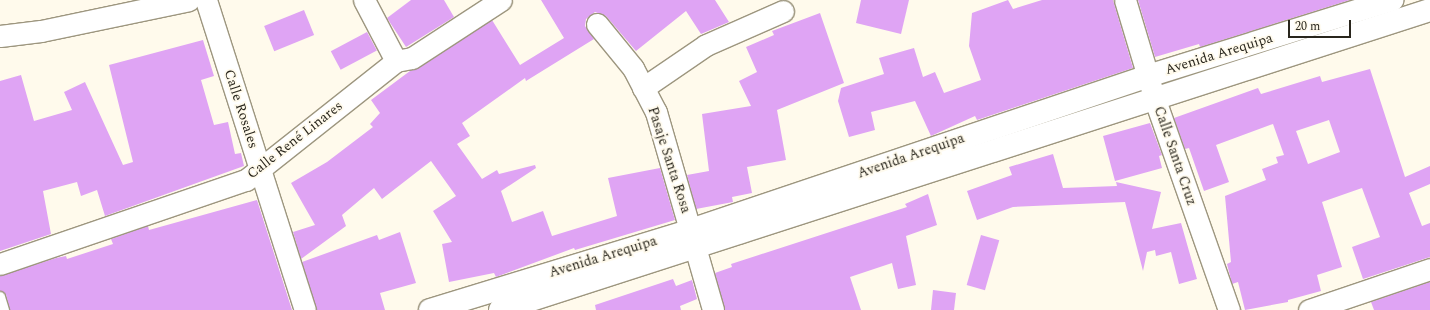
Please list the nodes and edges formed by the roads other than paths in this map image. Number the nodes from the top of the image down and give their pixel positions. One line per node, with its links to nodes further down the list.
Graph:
1 (189, 0): 10 (street)
2 (206, 0): 15 (street, Calle Rosales)
3 (364, 0): 11 (street)
4 (501, 0): 11 (street, Calle René Linares)
5 (1125, 0): 12 (street, Calle Santa Cruz)
6 (1392, 0): 12 (street, Avenida Arequipa)
7 (1430, 10): 14 (street, Avenida Arequipa)
8 (783, 11): 13 (street)
9 (597, 24): 13 (street, Pasaje Santa Rosa)
10 (0, 36)
11 (396, 61): 15 (street, Calle René Linares)
12 (1148, 76): 14 (street, Calle Santa Cruz); 16 (street, Avenida Arequipa)
13 (643, 88): 16 (street, Pasaje Santa Rosa)
14 (1155, 100): 16 (street, Avenida Arequipa); 25 (street, Calle Santa Cruz)
15 (260, 170): 17 (street, Calle René Linares); 21 (street, Calle Rosales)
16 (693, 239): 22 (street, Avenida Arequipa); 23 (street, Avenida Arequipa); 24 (street, Pasaje Santa Rosa)
17 (0, 264)
18 (1430, 269): 26 (street)
19 (0, 297): 20 (lane)
20 (4, 310)
21 (305, 310)
22 (430, 310)
23 (500, 310)
24 (713, 310)
25 (1229, 310)
26 (1308, 310)

